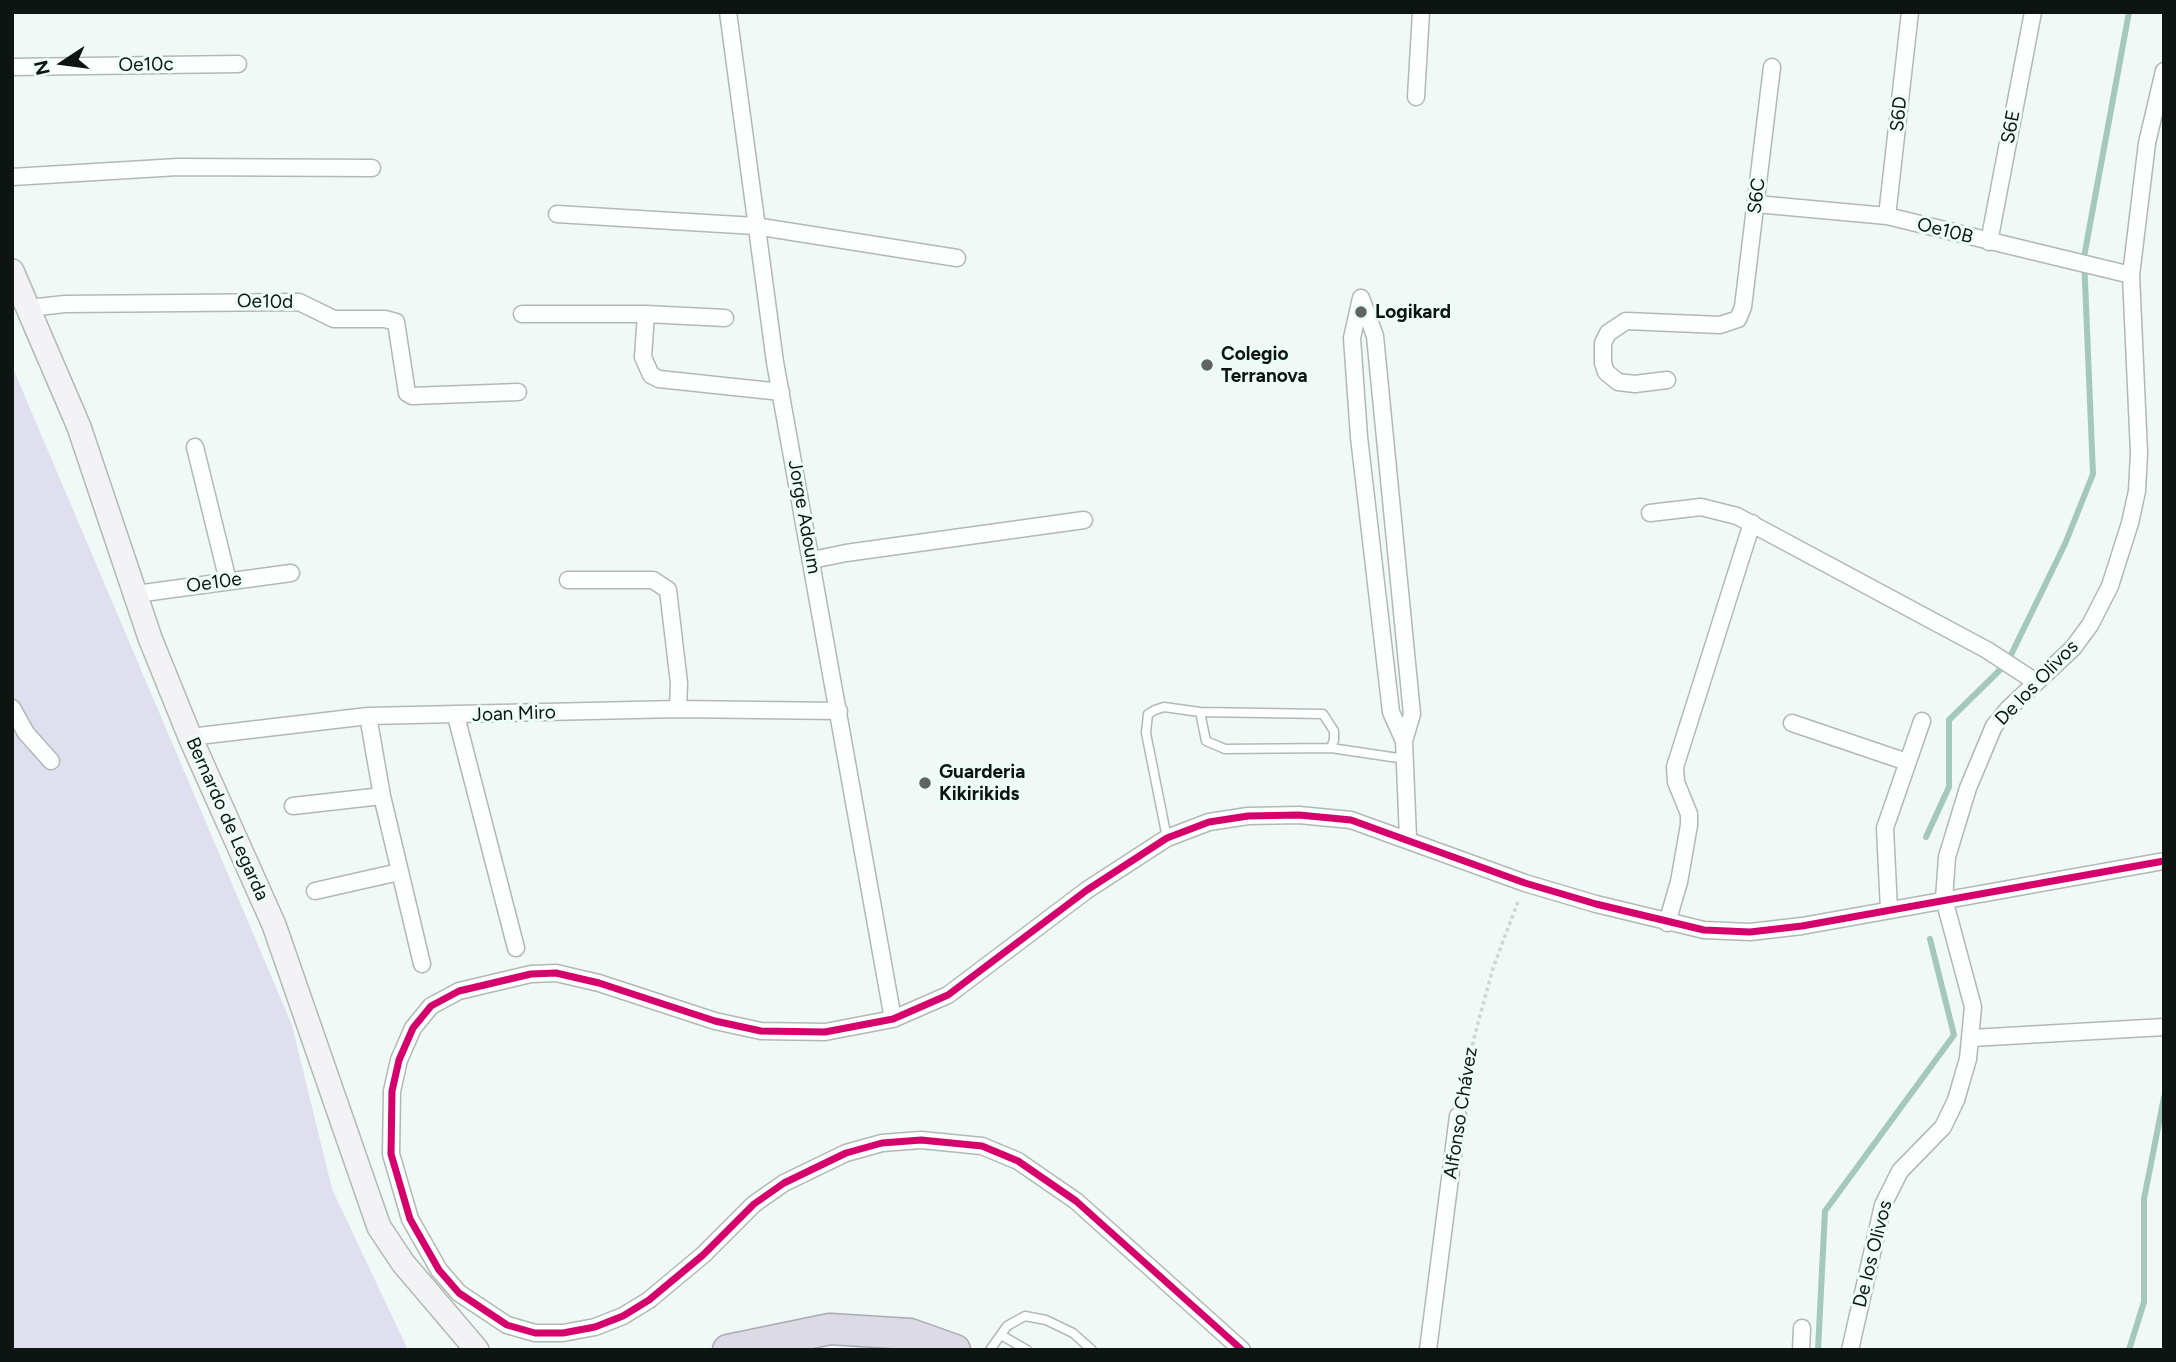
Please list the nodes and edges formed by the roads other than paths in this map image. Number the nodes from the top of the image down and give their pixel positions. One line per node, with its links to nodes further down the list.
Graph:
1 (728, 12): 15 (street, Jorge Adoum)
2 (1421, 12): 9 (street)
3 (1910, 12): 13 (street, S6D)
4 (2033, 12): 16 (street, S6E)
5 (238, 64): 6 (street, Oe10c)
6 (12, 67)
7 (1772, 67): 12 (street, S6C)
8 (2162, 80): 18 (street, De los Olivos)
9 (1416, 97)
10 (372, 168): 11 (street)
11 (12, 177)
12 (1757, 199): 13 (street, Oe10B); 24 (street, S6C)
13 (1888, 212): 16 (street, Oe10B)
14 (557, 214): 15 (street)
15 (755, 226): 17 (street); 26 (street, Jorge Adoum)
16 (1990, 237): 18 (street, Oe10B)
17 (957, 258)
18 (2131, 270): 38 (street, De los Olivos)
19 (12, 271): 20 (street, Bernardo de Legarda)
20 (29, 308): 25 (street, Oe10d); 37 (street, Bernardo de Legarda)
21 (522, 314): 22 (street)
22 (646, 314): 23 (street); 26 (street)
23 (725, 318)
24 (1667, 380)
25 (517, 392)
26 (781, 392): 33 (street, Jorge Adoum)
27 (195, 446): 36 (street)
28 (1650, 513): 30 (street)
29 (1084, 520): 33 (street)
30 (1752, 523): 38 (street); 62 (street)
31 (1395, 537): 32 (street); 32 (street); 48 (street)
32 (1371, 540): 48 (street)
33 (812, 560): 41 (street, Jorge Adoum)
34 (291, 573): 36 (street, Oe10e)
35 (568, 580): 40 (street)
36 (228, 581): 37 (street, Oe10e)
37 (136, 594): 47 (street, Bernardo de Legarda)
38 (2036, 682): 60 (street, De los Olivos)
39 (12, 708): 51 (street)
40 (678, 709): 41 (street, Joan Miro); 44 (street, Joan Miro)
41 (839, 711): 65 (street, Jorge Adoum)
42 (1200, 712): 49 (lane); 49 (lane); 55 (lane)
43 (368, 716): 44 (street, Joan Miro); 47 (street, Joan Miro); 53 (street)
44 (456, 716): 63 (street)
45 (1922, 721): 52 (street)
46 (1793, 723): 52 (street)
47 (190, 737): 70 (street, Bernardo de Legarda)
48 (1404, 741): 50 (street)
49 (1331, 748): 50 (lane)
50 (1405, 759): 56 (street)
51 (51, 761)
52 (1907, 762): 61 (street)
53 (382, 796): 54 (street); 58 (street)
54 (293, 806)
55 (1167, 838): 56 (street); 65 (street)
56 (1408, 838): 62 (street)
57 (2164, 861): 60 (street)
58 (399, 872): 59 (street); 64 (street)
59 (315, 891)
60 (1944, 899): 61 (street); 67 (street, De los Olivos)
61 (1889, 910): 62 (street)
62 (1667, 923)
63 (516, 948)
64 (422, 964)
65 (893, 1019): 69 (street)
66 (2164, 1027): 67 (street)
67 (1972, 1038): 82 (street, De los Olivos)
68 (1458, 1116): 80 (street, Alfonso Chávez)
69 (459, 1293): 70 (street); 79 (street)
70 (443, 1310): 74 (street, Bernardo de Legarda)
71 (1802, 1328): 81 (street)
72 (1001, 1335): 76 (lane); 77 (lane); 78 (lane)
73 (726, 1348): 75 (highway)
74 (479, 1349)
75 (956, 1350)
76 (990, 1350)
77 (1027, 1350)
78 (1092, 1350)
79 (1242, 1350)
80 (1428, 1350)
81 (1801, 1350)
82 (1850, 1350)

